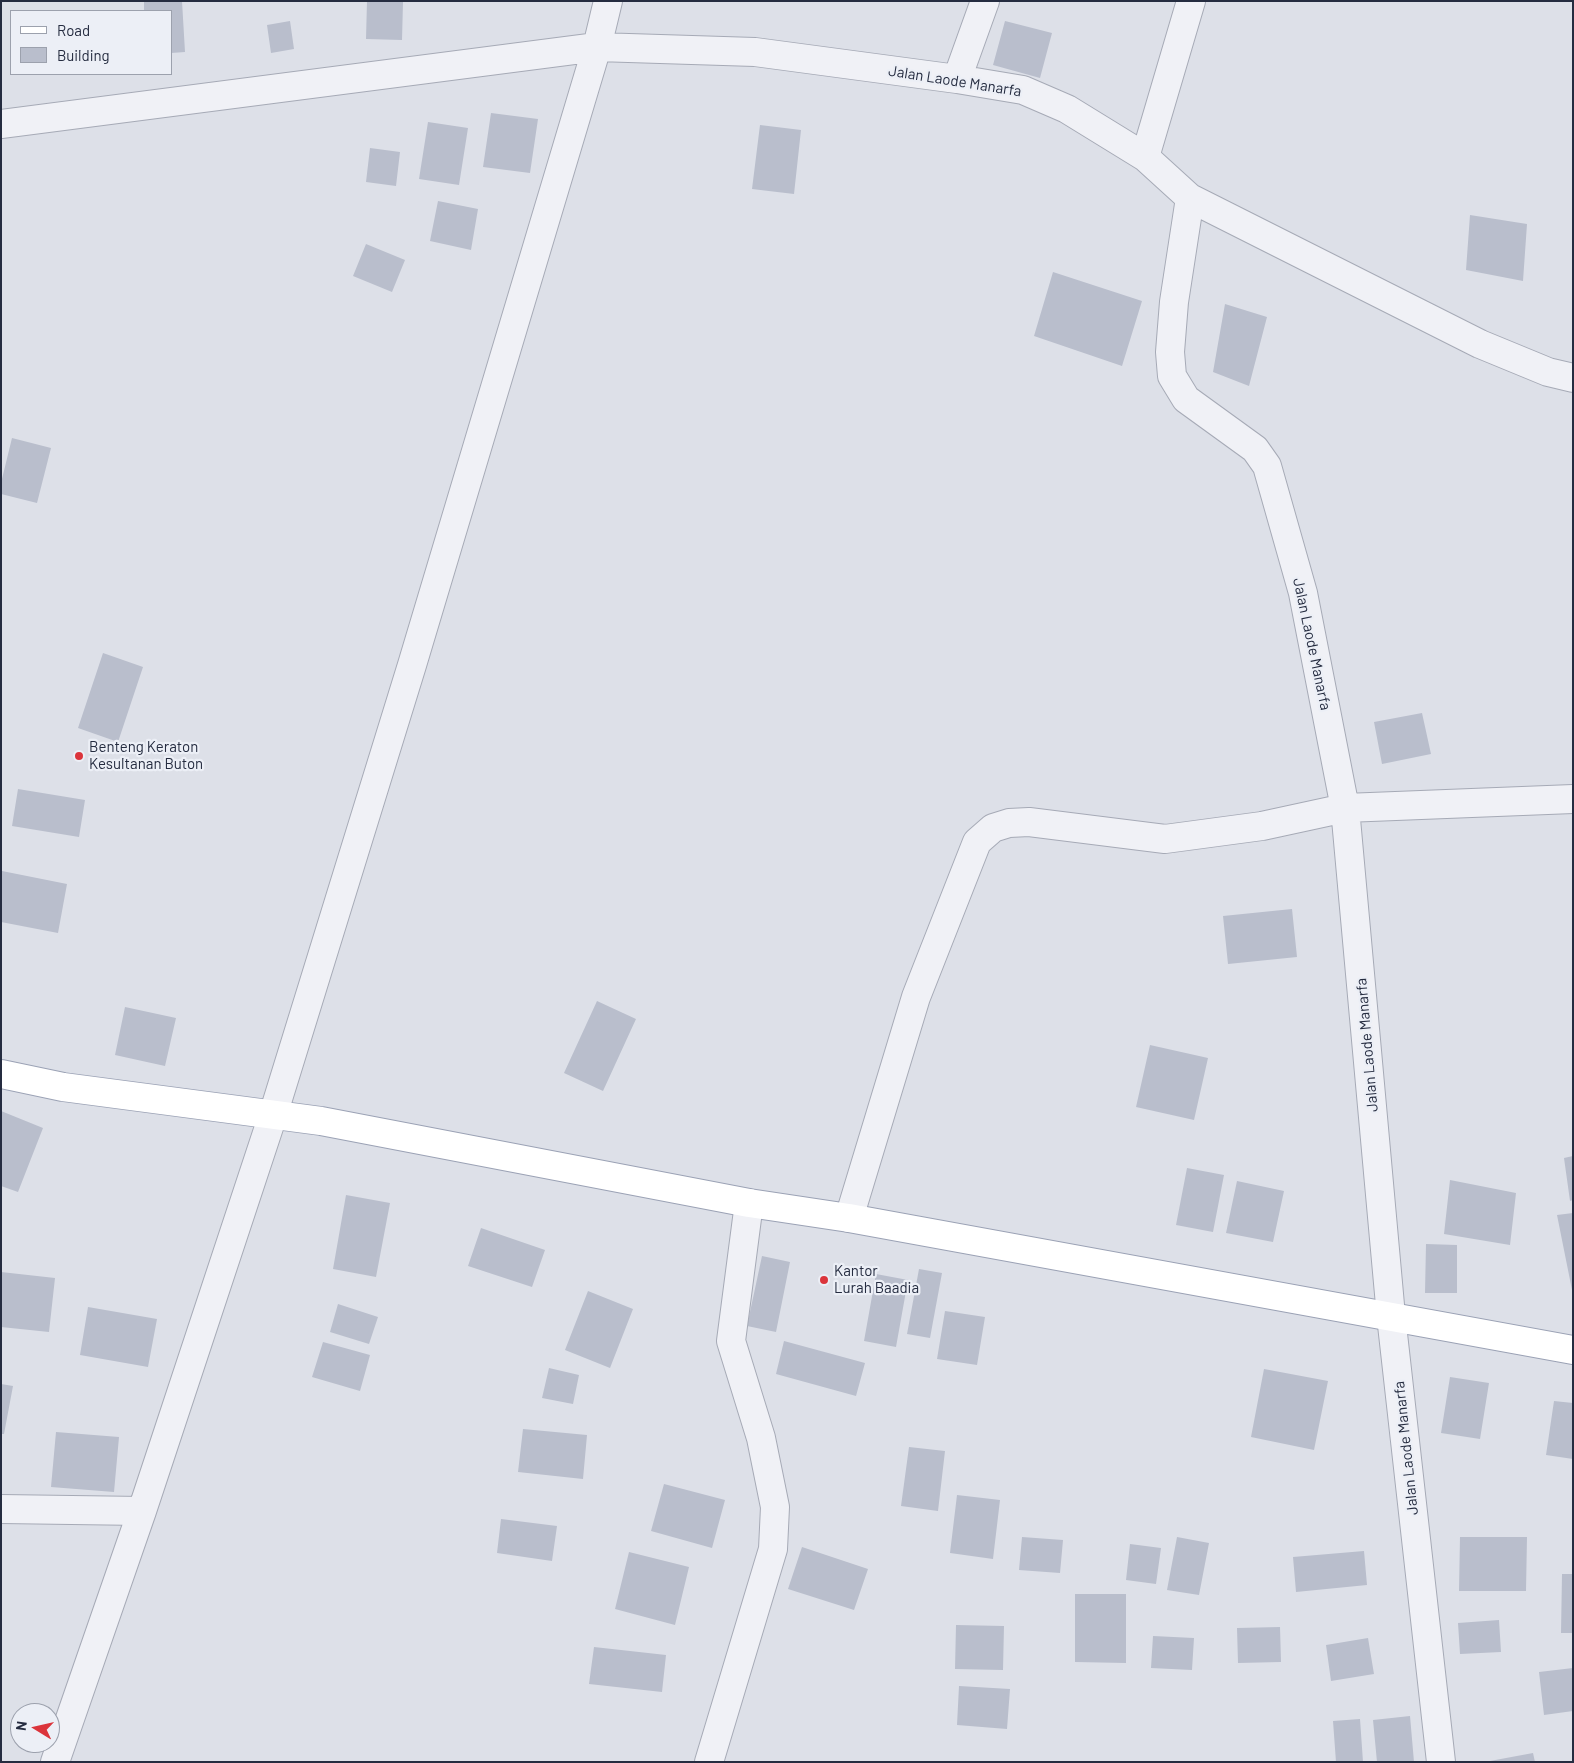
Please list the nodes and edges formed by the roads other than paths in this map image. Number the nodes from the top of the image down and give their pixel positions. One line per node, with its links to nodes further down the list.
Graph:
1 (608, 1): 4 (street)
2 (985, 1): 5 (street)
3 (1191, 1): 7 (street)
4 (597, 47): 5 (street, Jalan Laode Manarfa); 6 (street, Jalan Laode Manarfa); 13 (street)
5 (957, 79): 7 (street, Jalan Laode Manarfa)
6 (1, 124)
7 (1145, 157): 8 (street, Jalan Laode Manarfa)
8 (1190, 198): 9 (street); 11 (street, Jalan Laode Manarfa)
9 (1573, 378)
10 (1573, 798): 11 (street)
11 (1345, 808): 15 (street); 16 (street, Jalan Laode Manarfa)
12 (1, 1074): 13 (main road)
13 (273, 1115): 14 (main road); 19 (street)
14 (749, 1203): 15 (main road); 21 (street)
15 (849, 1218): 16 (main road)
16 (1391, 1316): 17 (main road); 22 (street, Jalan Laode Manarfa)
17 (1573, 1350)
18 (1, 1509): 19 (street)
19 (142, 1511): 20 (street)
20 (55, 1762)
21 (709, 1762)
22 (1440, 1762)

